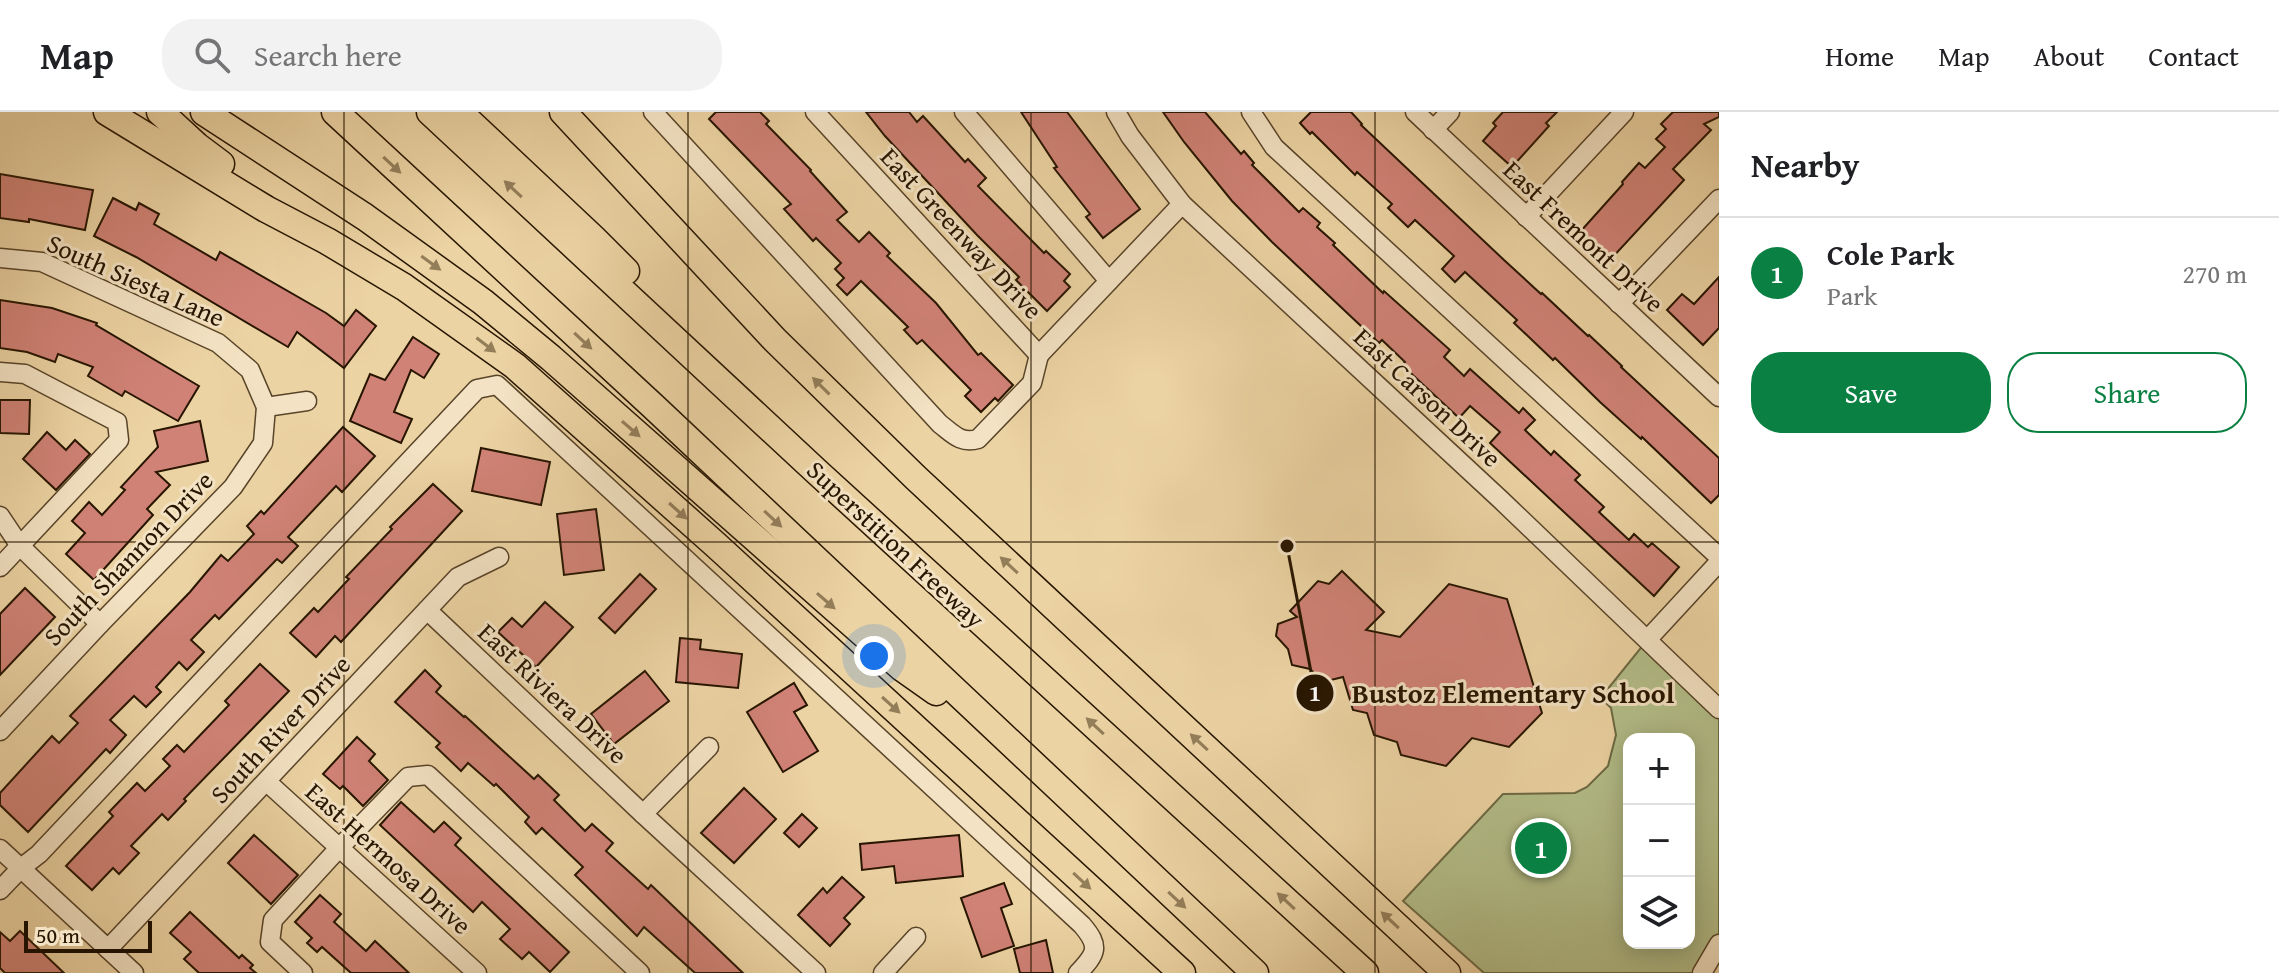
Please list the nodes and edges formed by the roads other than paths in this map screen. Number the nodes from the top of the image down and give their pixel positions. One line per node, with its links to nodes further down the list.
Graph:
1 (107, 112): 20 (highway)
2 (160, 112): 20 (highway)
3 (204, 112): 41 (highway, one-way to 41)
4 (335, 112): 41 (highway, one-way to 41)
5 (430, 112): 29 (highway, Superstition Freeway, one-way to 5)
6 (459, 112): 29 (highway)
7 (563, 112): 61 (highway, one-way to 7)
8 (653, 112): 24 (street)
9 (815, 112): 24 (street, East Greenway Drive)
10 (964, 112): 22 (street)
11 (1116, 112): 18 (street, East Carson Drive)
12 (1251, 112): 33 (street)
13 (1415, 112): 16 (street, East Fremont Drive)
14 (1450, 112): 16 (street)
15 (1624, 112): 19 (street)
16 (1433, 130): 19 (street, East Fremont Drive)
17 (1719, 199): 23 (street)
18 (1182, 204): 22 (street); 37 (street, East Carson Drive)
19 (1526, 217): 23 (street, East Fremont Drive)
20 (327, 241): 58 (highway, one-way to 58)
21 (0, 258): 28 (street, South Siesta Lane)
22 (1109, 281): 24 (street)
23 (1619, 304): 26 (street, East Fremont Drive)
24 (1039, 355)
25 (0, 372): 31 (street)
26 (1719, 397)
27 (307, 401): 28 (street)
28 (266, 407): 36 (street, South Shannon Drive)
29 (816, 471): 60 (highway, Superstition Freeway, one-way to 29)
30 (0, 516): 31 (street)
31 (20, 546): 34 (street); 36 (street)
32 (499, 557): 35 (street, South River Drive)
33 (1719, 560): 37 (street)
34 (0, 567)
35 (427, 610): 42 (street, South River Drive); 43 (street, East Riviera Drive)
36 (100, 624): 39 (street, South Shannon Drive)
37 (1648, 639): 38 (street, East Carson Drive)
38 (1719, 709)
39 (0, 731)
40 (709, 747): 43 (street)
41 (1018, 751): 59 (highway, one-way to 59)
42 (267, 782): 44 (street, East Hermosa Drive); 50 (street, South River Drive)
43 (643, 814): 55 (street, East Riviera Drive)
44 (339, 848): 52 (street); 53 (street, East Hermosa Drive); 54 (street)
45 (0, 849): 46 (street)
46 (21, 868): 47 (street); 50 (street); 57 (street)
47 (0, 890)
48 (916, 937): 56 (street)
49 (1719, 944): 62 (street)
50 (108, 949): 51 (street)
51 (134, 973)
52 (303, 973)
53 (477, 973)
54 (640, 973)
55 (816, 973)
56 (883, 973)
57 (1078, 973)
58 (1182, 973)
59 (1255, 973)
60 (1365, 973)
61 (1447, 973)
62 (1702, 973)

